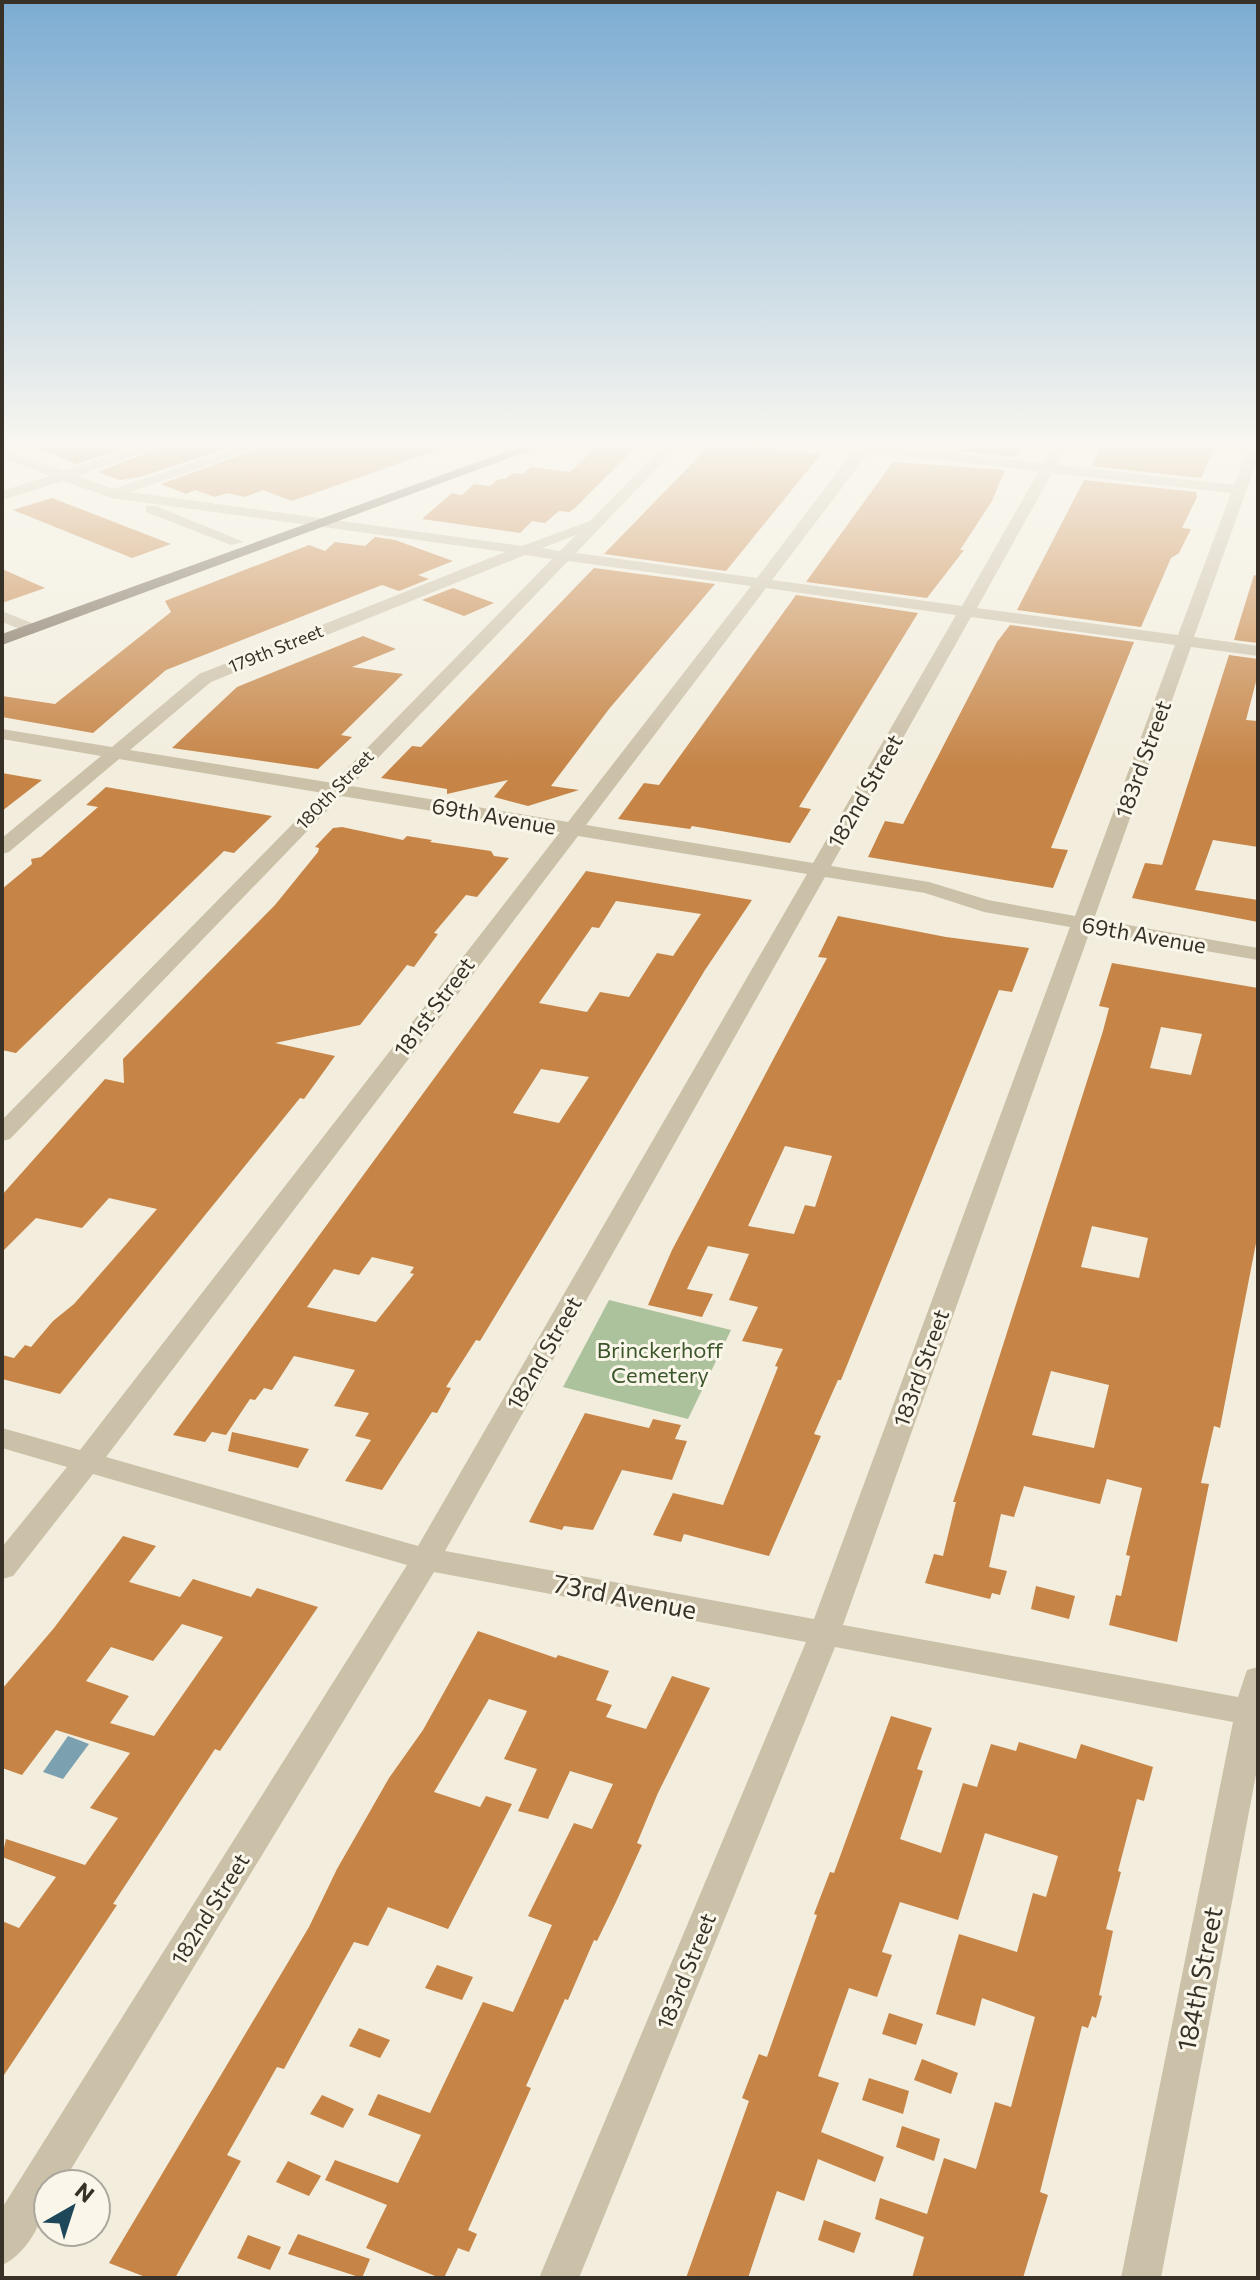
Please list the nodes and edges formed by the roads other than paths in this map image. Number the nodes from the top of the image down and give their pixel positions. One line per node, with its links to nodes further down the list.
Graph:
1 (203, 553): 11 (main road)
2 (240, 553): 12 (main road)
3 (515, 553): 19 (street, 179th Street)
4 (551, 553): 8 (street)
5 (784, 553): 9 (street, 181st Street)
6 (1000, 553): 10 (street, 182nd Street)
7 (1217, 553): 13 (street, 183rd Street)
8 (564, 555): 9 (street); 20 (street, 180th Street)
9 (762, 582): 10 (street); 21 (street, 181st Street)
10 (970, 608): 13 (street); 23 (street, 182nd Street)
11 (6, 621): 12 (street)
12 (33, 629): 14 (main road)
13 (1189, 636): 15 (street); 16 (street); 24 (street, 183rd Street)
14 (2, 640)
15 (1258, 640)
16 (1258, 651)
17 (2, 734): 19 (street, 69th Avenue)
18 (2, 749): 19 (street, 69th Avenue)
19 (108, 758): 20 (street, 69th Avenue); 22 (street, 179th Street)
20 (329, 796): 21 (street, 69th Avenue); 26 (street, 180th Street)
21 (564, 836): 23 (street, 69th Avenue); 28 (street, 181st Street)
22 (2, 848)
23 (816, 878): 24 (street, 69th Avenue); 29 (street, 182nd Street)
24 (1081, 924): 25 (street, 69th Avenue); 31 (street, 183rd Street)
25 (1258, 954)
26 (2, 1134)
27 (2, 1438): 28 (street, 73rd Avenue)
28 (86, 1463): 29 (street, 73rd Avenue); 30 (street, 181st Street)
29 (426, 1559): 31 (street, 73rd Avenue); 33 (street, 182nd Street)
30 (2, 1568)
31 (824, 1635): 32 (street, 73rd Avenue); 34 (street, 183rd Street)
32 (1256, 1702): 35 (street, 184th Street)
33 (2, 2245)
34 (559, 2278)
35 (1141, 2278)

